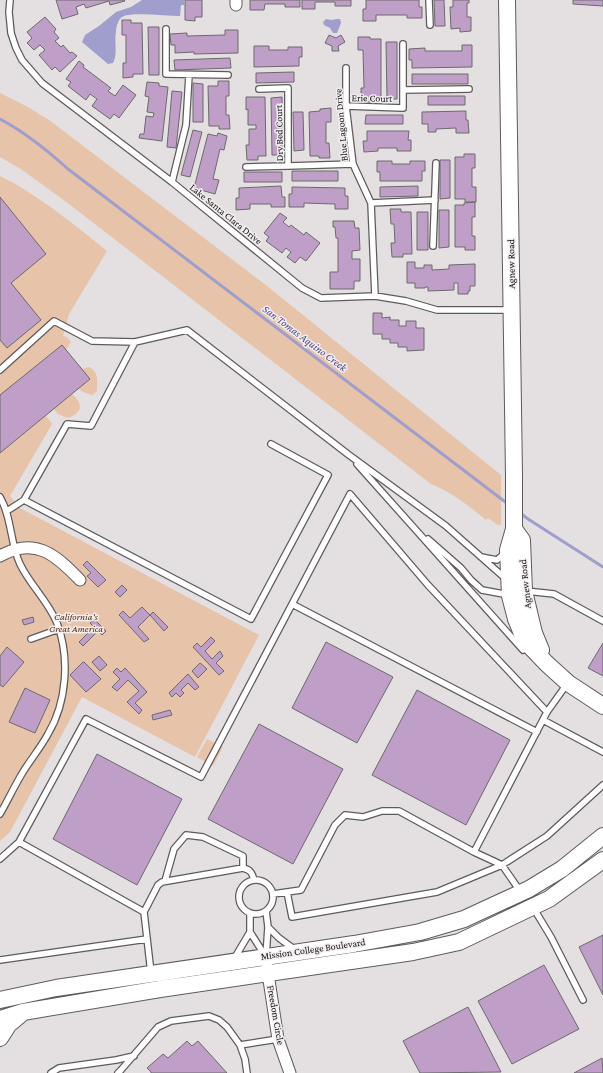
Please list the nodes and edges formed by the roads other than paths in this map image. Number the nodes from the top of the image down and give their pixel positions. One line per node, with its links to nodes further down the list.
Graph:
1 (10, 0): 18 (lane, Lake Santa Clara Drive)
2 (430, 0): 4 (lane)
3 (508, 0): 23 (main road, Agnew Road)
4 (430, 25)
5 (166, 29): 8 (lane)
6 (403, 44): 12 (lane, Erie Court)
7 (346, 68): 13 (lane, Blue Lagoon Drive)
8 (189, 75): 9 (lane); 18 (lane)
9 (228, 75)
10 (259, 89): 16 (lane, Dry Bed Court)
11 (469, 89): 12 (lane, Erie Court)
12 (403, 90): 13 (lane, Erie Court)
13 (346, 106): 15 (lane, Blue Lagoon Drive)
14 (436, 163): 19 (lane)
15 (353, 164): 16 (lane, Dry Bed Court); 20 (lane, Blue Lagoon Drive)
16 (288, 166): 17 (lane)
17 (246, 167)
18 (172, 182): 22 (lane, Lake Santa Clara Drive)
19 (435, 200): 20 (lane); 21 (lane)
20 (371, 203): 22 (lane, Blue Lagoon Drive)
21 (433, 246)
22 (375, 296): 23 (lane, Lake Santa Clara Drive)
23 (512, 310): 32 (main road, Agnew Road)
24 (135, 342): 25 (lane); 27 (lane); 29 (lane)
25 (0, 370)
26 (271, 444): 29 (lane)
27 (349, 455): 31 (lane); 36 (lane)
28 (0, 497): 30 (lane)
29 (24, 500): 30 (lane)
30 (7, 511): 33 (lane)
31 (411, 525): 38 (lane); 43 (lane)
32 (514, 529): 34 (main road, Agnew Road); 38 (main road, Agnew Road)
33 (15, 549): 35 (street); 37 (street); 41 (lane)
34 (508, 550): 36 (lane); 38 (main road, Agnew Road)
35 (0, 556)
36 (479, 556): 38 (lane)
37 (80, 580)
38 (515, 588): 40 (lane); 44 (main road, Agnew Road)
39 (292, 604): 46 (lane); 48 (lane); 53 (lane)
40 (603, 621)
41 (59, 630): 42 (lane); 51 (lane)
42 (31, 639)
43 (527, 654)
44 (551, 669): 45 (main road); 46 (lane)
45 (603, 706)
46 (547, 712): 47 (lane)
47 (543, 720): 48 (lane); 49 (lane)
48 (536, 732): 54 (lane)
49 (603, 752)
50 (603, 784): 57 (lane)
51 (0, 814)
52 (603, 836): 62 (main road, Mission College Boulevard)
53 (19, 842): 55 (lane); 66 (lane)
54 (474, 852): 57 (lane); 61 (lane)
55 (0, 859)
56 (603, 860): 64 (main road, Mission College Boulevard)
57 (502, 865): 61 (lane); 62 (lane)
58 (243, 868): 59 (lane); 60 (lane); 60 (lane)
59 (254, 880): 63 (lane); 67 (lane)
60 (165, 881): 66 (lane)
61 (287, 892): 63 (lane)
62 (522, 893): 71 (main road, Mission College Boulevard)
63 (272, 894): 65 (lane)
64 (533, 907): 76 (main road, Mission College Boulevard); 78 (lane)
65 (266, 911): 67 (lane); 68 (lane)
66 (144, 912): 70 (lane)
67 (250, 913): 69 (lane)
68 (268, 927): 71 (lane); 72 (lane)
69 (250, 932): 72 (lane); 74 (lane)
70 (148, 939): 73 (lane); 75 (lane)
71 (297, 951): 72 (main road, Mission College Boulevard)
72 (266, 956): 74 (main road, Mission College Boulevard); 76 (street, Freedom Circle)
73 (0, 960)
74 (233, 961): 75 (main road, Mission College Boulevard)
75 (151, 974): 77 (main road, Mission College Boulevard)
76 (269, 974): 79 (main road, Mission College Boulevard); 82 (street, Freedom Circle)
77 (0, 1000)
78 (583, 1000)
79 (23, 1012): 80 (main road, Mission College Boulevard); 81 (main road)
80 (0, 1019)
81 (0, 1038)
82 (278, 1039): 83 (lane); 88 (street, Freedom Circle)
83 (240, 1045): 84 (lane); 87 (lane)
84 (134, 1056): 85 (lane); 86 (lane)
85 (51, 1073)
86 (118, 1073)
87 (247, 1073)
88 (290, 1073)

